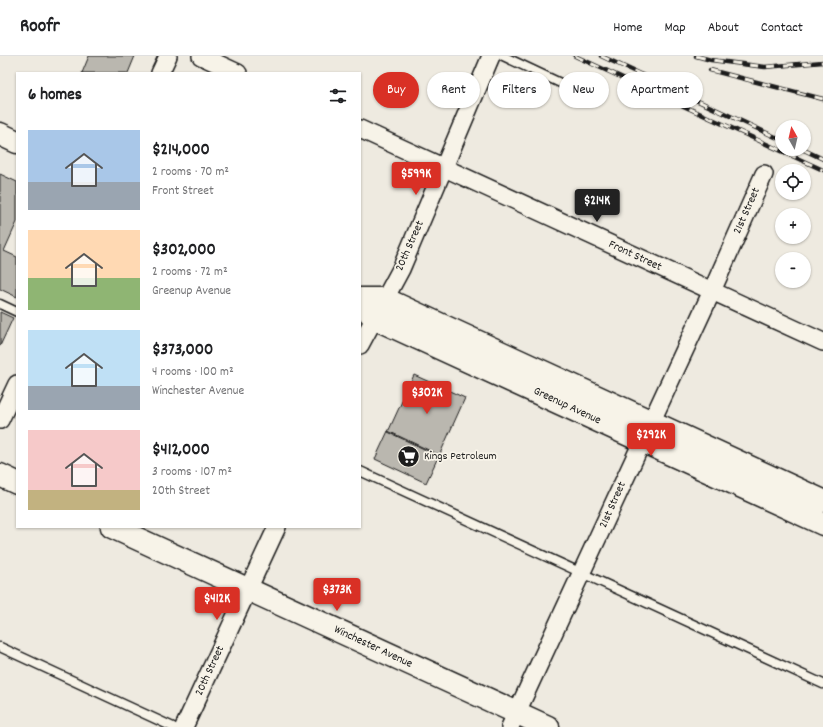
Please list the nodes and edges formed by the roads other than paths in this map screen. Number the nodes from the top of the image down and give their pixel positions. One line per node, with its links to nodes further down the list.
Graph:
1 (168, 56): 5 (street)
2 (201, 56): 6 (street)
3 (491, 56): 11 (street, 20th Street)
4 (503, 56): 7 (lane)
5 (160, 72)
6 (236, 72)
7 (559, 82)
8 (361, 129): 11 (street, Front Street)
9 (0, 134): 10 (main road)
10 (16, 142)
11 (444, 168): 13 (street, Front Street); 14 (street, 20th Street)
12 (764, 174): 13 (street, 21st Street)
13 (712, 291): 20 (street, Front Street); 24 (street, 21st Street)
14 (385, 299): 15 (main road, Greenup Avenue); 19 (street, 20th Street); 24 (main road, Greenup Avenue)
15 (361, 300)
16 (361, 301): 19 (main road, Greenup Avenue)
17 (0, 304): 18 (lane)
18 (16, 312)
19 (374, 318): 21 (street, 20th Street); 24 (main road, Greenup Avenue)
20 (823, 342)
21 (361, 343)
22 (16, 386): 23 (street)
23 (0, 420)
24 (646, 432): 28 (main road, Greenup Avenue); 29 (main road, Greenup Avenue); 32 (street, 21st Street)
25 (361, 471): 32 (lane)
26 (0, 475): 27 (main road)
27 (16, 483)
28 (823, 501)
29 (823, 524)
30 (114, 528): 33 (main road, Winchester Avenue)
31 (276, 528): 33 (street, 20th Street)
32 (582, 574): 35 (lane); 36 (street, 21st Street)
33 (247, 590): 36 (main road, Winchester Avenue); 38 (street, 20th Street)
34 (0, 647): 37 (lane)
35 (823, 684)
36 (513, 720): 39 (main road, Winchester Avenue)
37 (173, 727)
38 (184, 727)
39 (548, 727)

